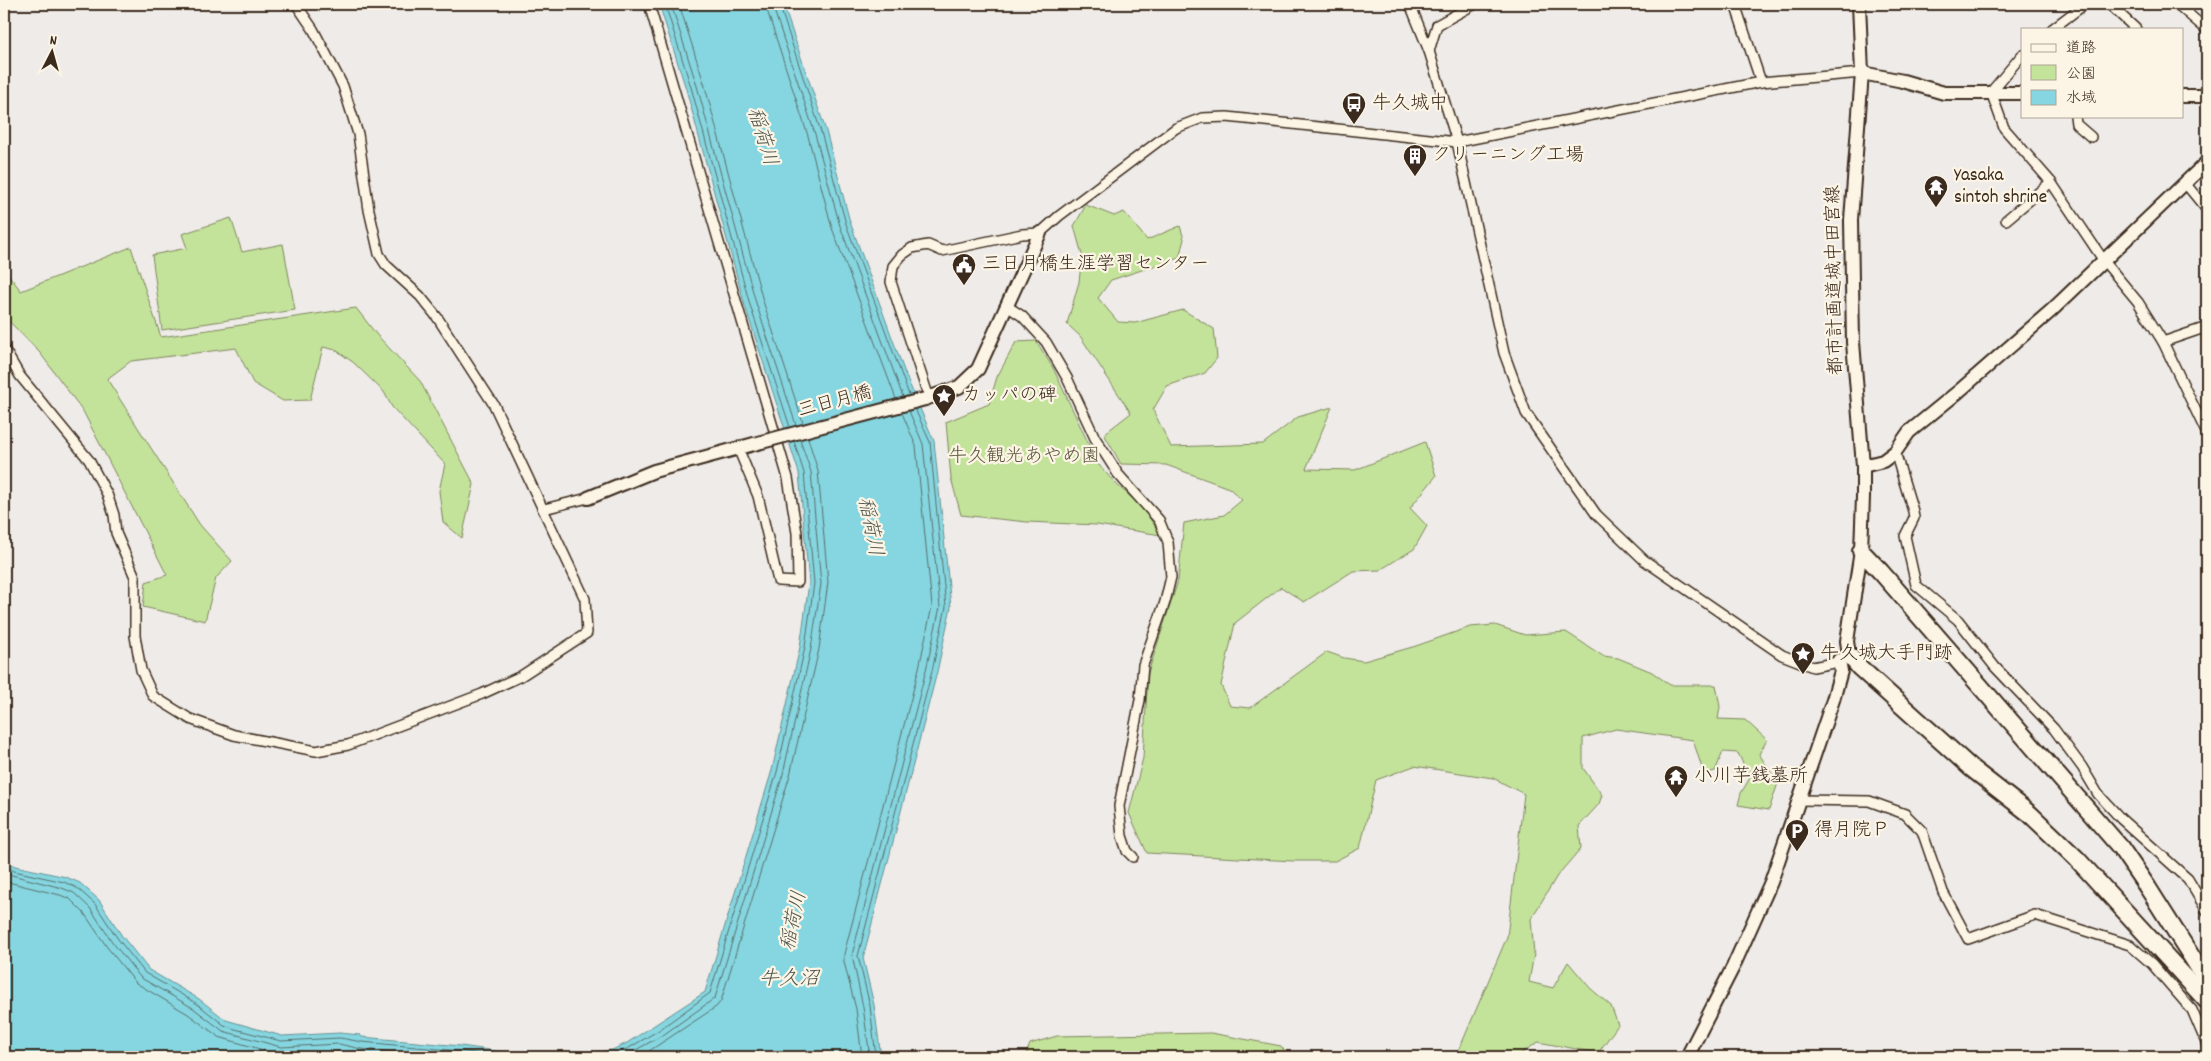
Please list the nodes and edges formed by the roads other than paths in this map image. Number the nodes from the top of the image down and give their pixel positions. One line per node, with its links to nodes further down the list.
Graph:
1 (296, 4): 41 (street)
2 (649, 4): 37 (street)
3 (1410, 4): 13 (street)
4 (1475, 4): 13 (street)
5 (1735, 4): 16 (street)
6 (1859, 4): 15 (street, 都市計画道城中田宮線)
7 (2085, 4): 10 (street)
8 (2109, 4): 11 (street)
9 (2177, 4): 12 (street)
10 (2059, 27)
11 (2135, 28)
12 (2207, 30)
13 (1429, 52): 23 (street)
14 (2021, 56): 17 (street)
15 (1862, 73): 16 (street); 17 (street); 39 (street, 都市計画道城中田宮線)
16 (1761, 82): 23 (street)
17 (1991, 92): 18 (street); 25 (street)
18 (2021, 93)
19 (2184, 96): 20 (street)
20 (2207, 96)
21 (2075, 118): 22 (street)
22 (2090, 137)
23 (1457, 142): 29 (street); 43 (street)
24 (2207, 162): 26 (street)
25 (2051, 182): 28 (street); 30 (street)
26 (2185, 183): 27 (street); 30 (street)
27 (2207, 210)
28 (2006, 220)
29 (1040, 233): 31 (street, 三日月橋); 35 (street)
30 (2104, 261): 33 (street); 38 (street)
31 (1007, 306): 35 (street, 三日月橋); 45 (street)
32 (2207, 327): 33 (street)
33 (2163, 342): 36 (street)
34 (4, 349): 41 (street)
35 (927, 398): 37 (street, 三日月橋, bridge)
36 (2207, 434)
37 (738, 448): 40 (street, 三日月橋)
38 (1895, 452): 39 (street); 46 (street)
39 (1863, 466): 42 (street, 都市計画道城中田宮線)
40 (588, 498): 41 (street)
41 (544, 508)
42 (1860, 551): 43 (street, 都市計画道城中田宮線); 47 (highway)
43 (1844, 657): 44 (street, 都市計画道城中田宮線); 48 (highway)
44 (1798, 800): 49 (street); 50 (street, 都市計画道城中田宮線)
45 (1133, 857)
46 (2207, 911)
47 (2207, 981)
48 (2207, 1002)
49 (2207, 1045)
50 (1687, 1057)

